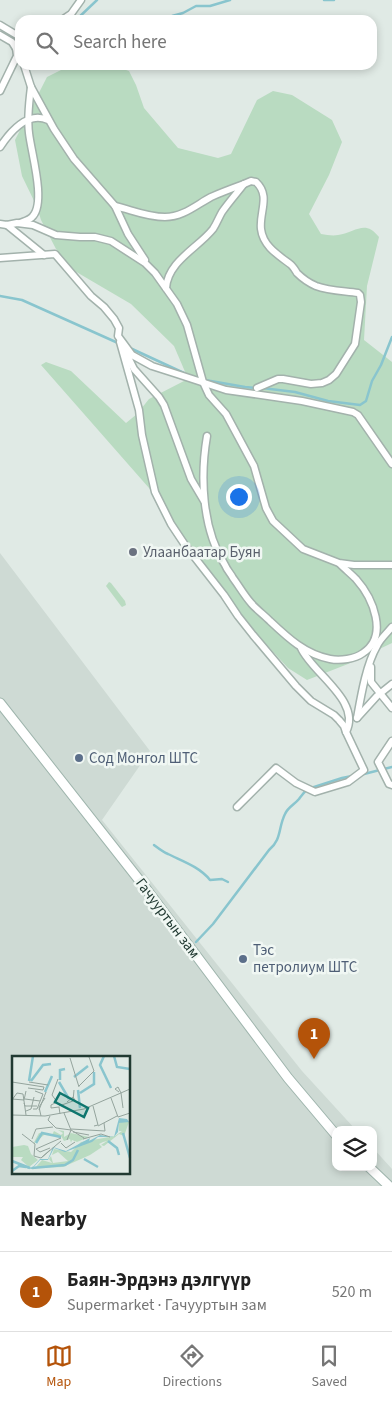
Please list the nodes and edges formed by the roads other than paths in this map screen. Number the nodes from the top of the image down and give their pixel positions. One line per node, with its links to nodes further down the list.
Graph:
1 (81, 0): 2 (street)
2 (70, 15)
3 (0, 25): 4 (street)
4 (15, 34)
5 (0, 35): 6 (street)
6 (15, 46)
7 (15, 60): 10 (street)
8 (26, 70): 9 (street)
9 (31, 87): 11 (street); 12 (street)
10 (0, 91)
11 (28, 121): 12 (street); 13 (street); 16 (street)
12 (50, 121): 15 (street)
13 (0, 147)
14 (244, 184): 15 (street); 21 (street); 24 (street)
15 (115, 206): 20 (street)
16 (17, 223): 17 (street); 20 (street)
17 (3, 225): 18 (street)
18 (44, 255): 19 (street); 22 (street)
19 (0, 258)
20 (155, 273): 21 (street)
21 (166, 289): 23 (street)
22 (119, 339): 23 (street); 27 (street); 40 (street)
23 (203, 382): 26 (street); 28 (street)
24 (257, 388)
25 (207, 436): 27 (street)
26 (392, 464)
27 (204, 503): 33 (street)
28 (339, 563): 29 (street); 33 (street)
29 (392, 565)
30 (392, 627): 32 (street)
31 (392, 636): 32 (street)
32 (377, 645): 34 (street)
33 (301, 648): 40 (street)
34 (371, 658): 36 (street); 39 (street)
35 (392, 684): 36 (street)
36 (381, 693): 38 (street); 39 (street)
37 (0, 703): 44 (main road, Гачууртын зам)
38 (392, 708)
39 (357, 718): 40 (street)
40 (346, 732): 43 (street)
41 (392, 741): 42 (street)
42 (392, 784)
43 (237, 807)
44 (332, 1129)
45 (373, 1171): 46 (main road)
46 (388, 1186)

